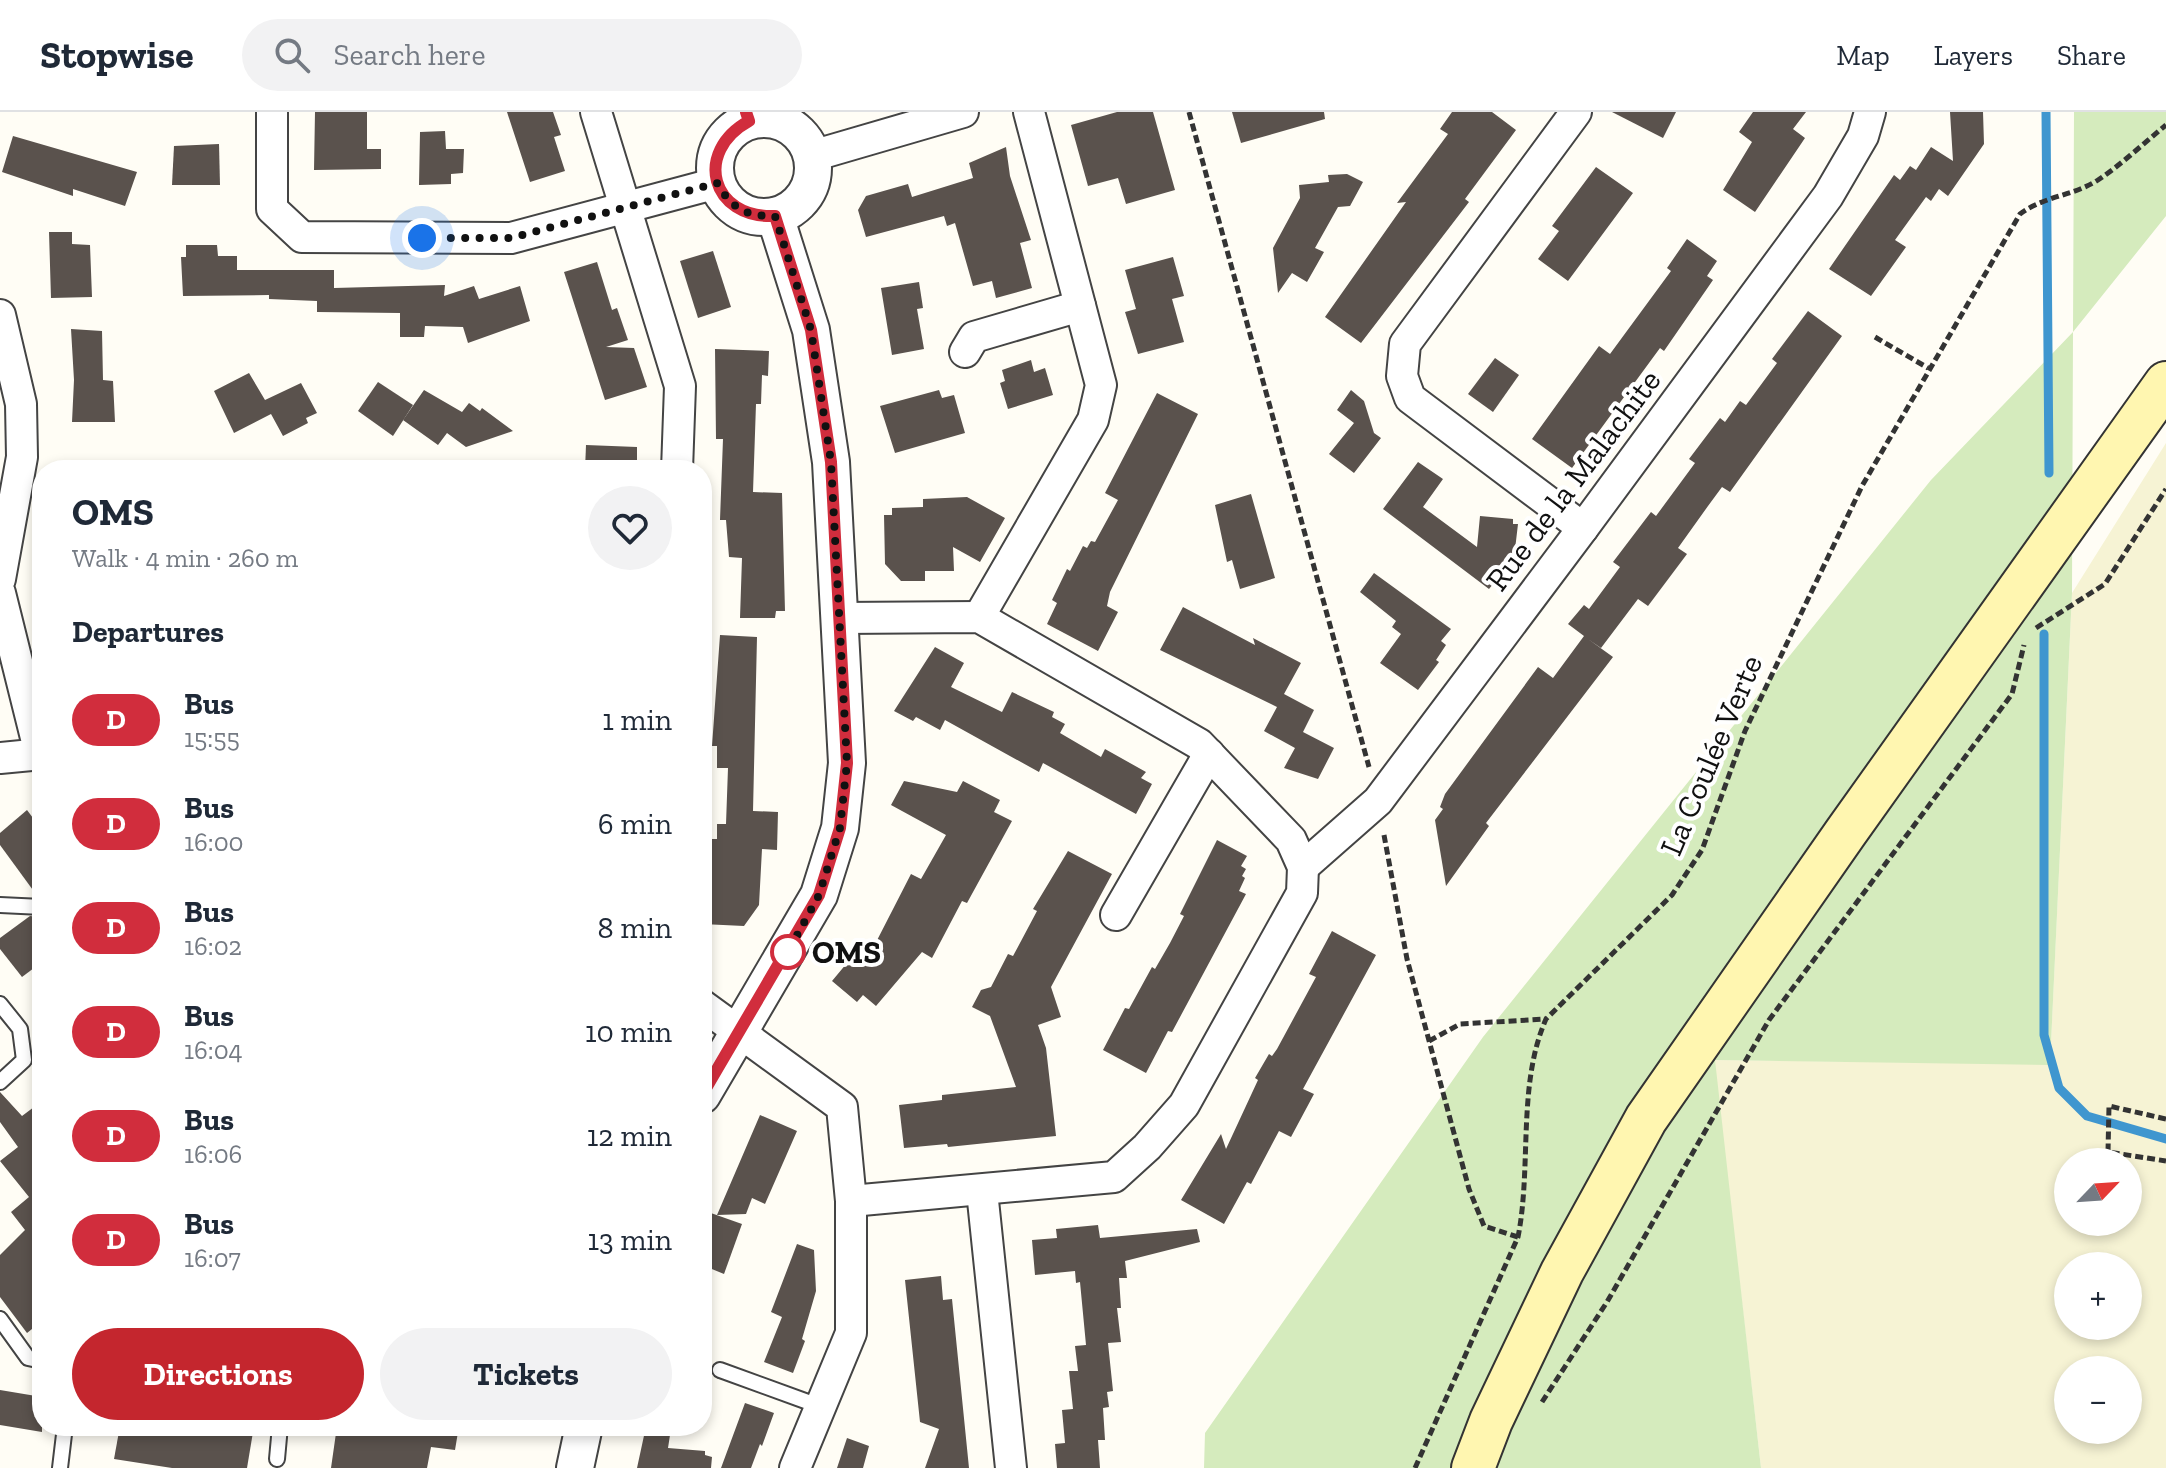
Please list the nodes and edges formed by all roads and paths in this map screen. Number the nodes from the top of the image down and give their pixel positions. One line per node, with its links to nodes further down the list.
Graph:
1 (272, 112): 12 (street)
2 (596, 112): 12 (street)
3 (963, 112): 10 (street)
4 (1029, 112): 14 (street)
5 (1189, 112): 31 (path)
6 (1870, 112): 22 (street, Rue de la Malachite)
7 (1571, 114): 22 (street)
8 (748, 116): 10 (street); 11 (street)
9 (2166, 125): 18 (path, La Coulée Verte)
10 (812, 156): 13 (street)
11 (717, 183): 12 (street); 13 (street)
12 (628, 209): 20 (street)
13 (775, 216): 26 (street)
14 (1080, 306): 17 (street); 25 (street)
15 (0, 315): 23 (street)
16 (1875, 337): 18 (path)
17 (965, 352)
18 (1928, 368): 38 (path, La Coulée Verte)
19 (2166, 383): 62 (main road)
20 (677, 460)
21 (2166, 489): 52 (path)
22 (1583, 528): 31 (street, Rue de la Malachite)
23 (0, 579)
24 (0, 593): 27 (street)
25 (979, 617): 26 (street); 28 (street)
26 (840, 618): 39 (street)
27 (32, 719)
28 (1209, 754): 32 (street); 35 (street)
29 (32, 755): 30 (street)
30 (0, 758)
31 (1378, 801): 32 (street, Rue de la Malachite); 40 (path)
32 (1303, 867): 45 (street)
33 (0, 905): 34 (lane)
34 (32, 907)
35 (1116, 915)
36 (0, 1004): 42 (lane)
37 (712, 1013): 39 (street)
38 (1546, 1019): 40 (path); 47 (path, La Coulée Verte)
39 (739, 1034): 41 (street); 46 (street)
40 (1429, 1041): 47 (path)
41 (712, 1079)
42 (0, 1082)
43 (2166, 1119): 44 (path)
44 (2166, 1161)
45 (982, 1191): 46 (street); 60 (street)
46 (851, 1201): 51 (street)
47 (1518, 1237): 61 (path, La Coulée Verte)
48 (0, 1319): 49 (lane)
49 (32, 1359)
50 (720, 1370): 51 (lane)
51 (819, 1406): 59 (street)
52 (1536, 1411)
53 (64, 1436): 57 (lane)
54 (279, 1436): 56 (lane)
55 (582, 1436): 58 (street)
56 (277, 1459)
57 (60, 1468)
58 (575, 1468)
59 (795, 1468)
60 (1011, 1468)
61 (1415, 1468)
62 (1473, 1468)

